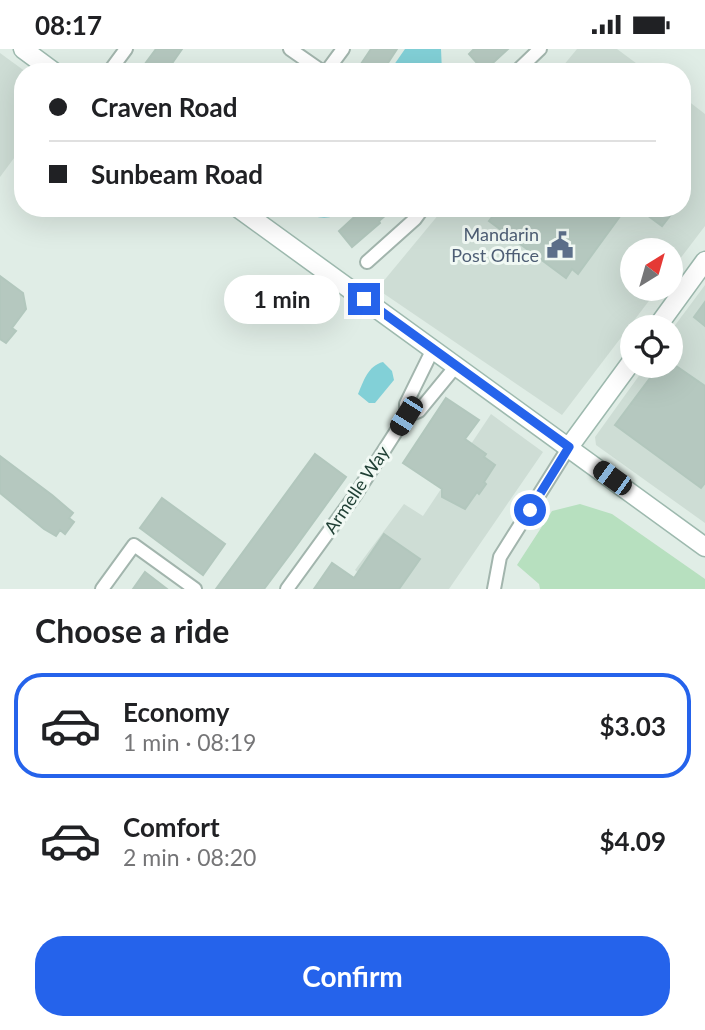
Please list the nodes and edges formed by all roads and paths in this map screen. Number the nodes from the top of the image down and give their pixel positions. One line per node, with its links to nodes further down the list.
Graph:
1 (23, 49): 5 (street)
2 (290, 49): 6 (street)
3 (343, 49): 7 (street)
4 (540, 49): 8 (street)
5 (42, 63)
6 (311, 63)
7 (331, 63)
8 (525, 63)
9 (250, 217): 14 (street)
10 (416, 217): 12 (street)
11 (705, 261): 13 (street)
12 (367, 262)
13 (666, 315)
14 (433, 349): 15 (street); 17 (street, Armelle Way)
15 (456, 366): 17 (street); 18 (street)
16 (620, 377): 18 (street)
17 (406, 416): 22 (street, Armelle Way)
18 (569, 447): 19 (street); 23 (street)
19 (705, 547)
20 (102, 589): 21 (street)
21 (195, 589)
22 (287, 589)
23 (494, 589)

